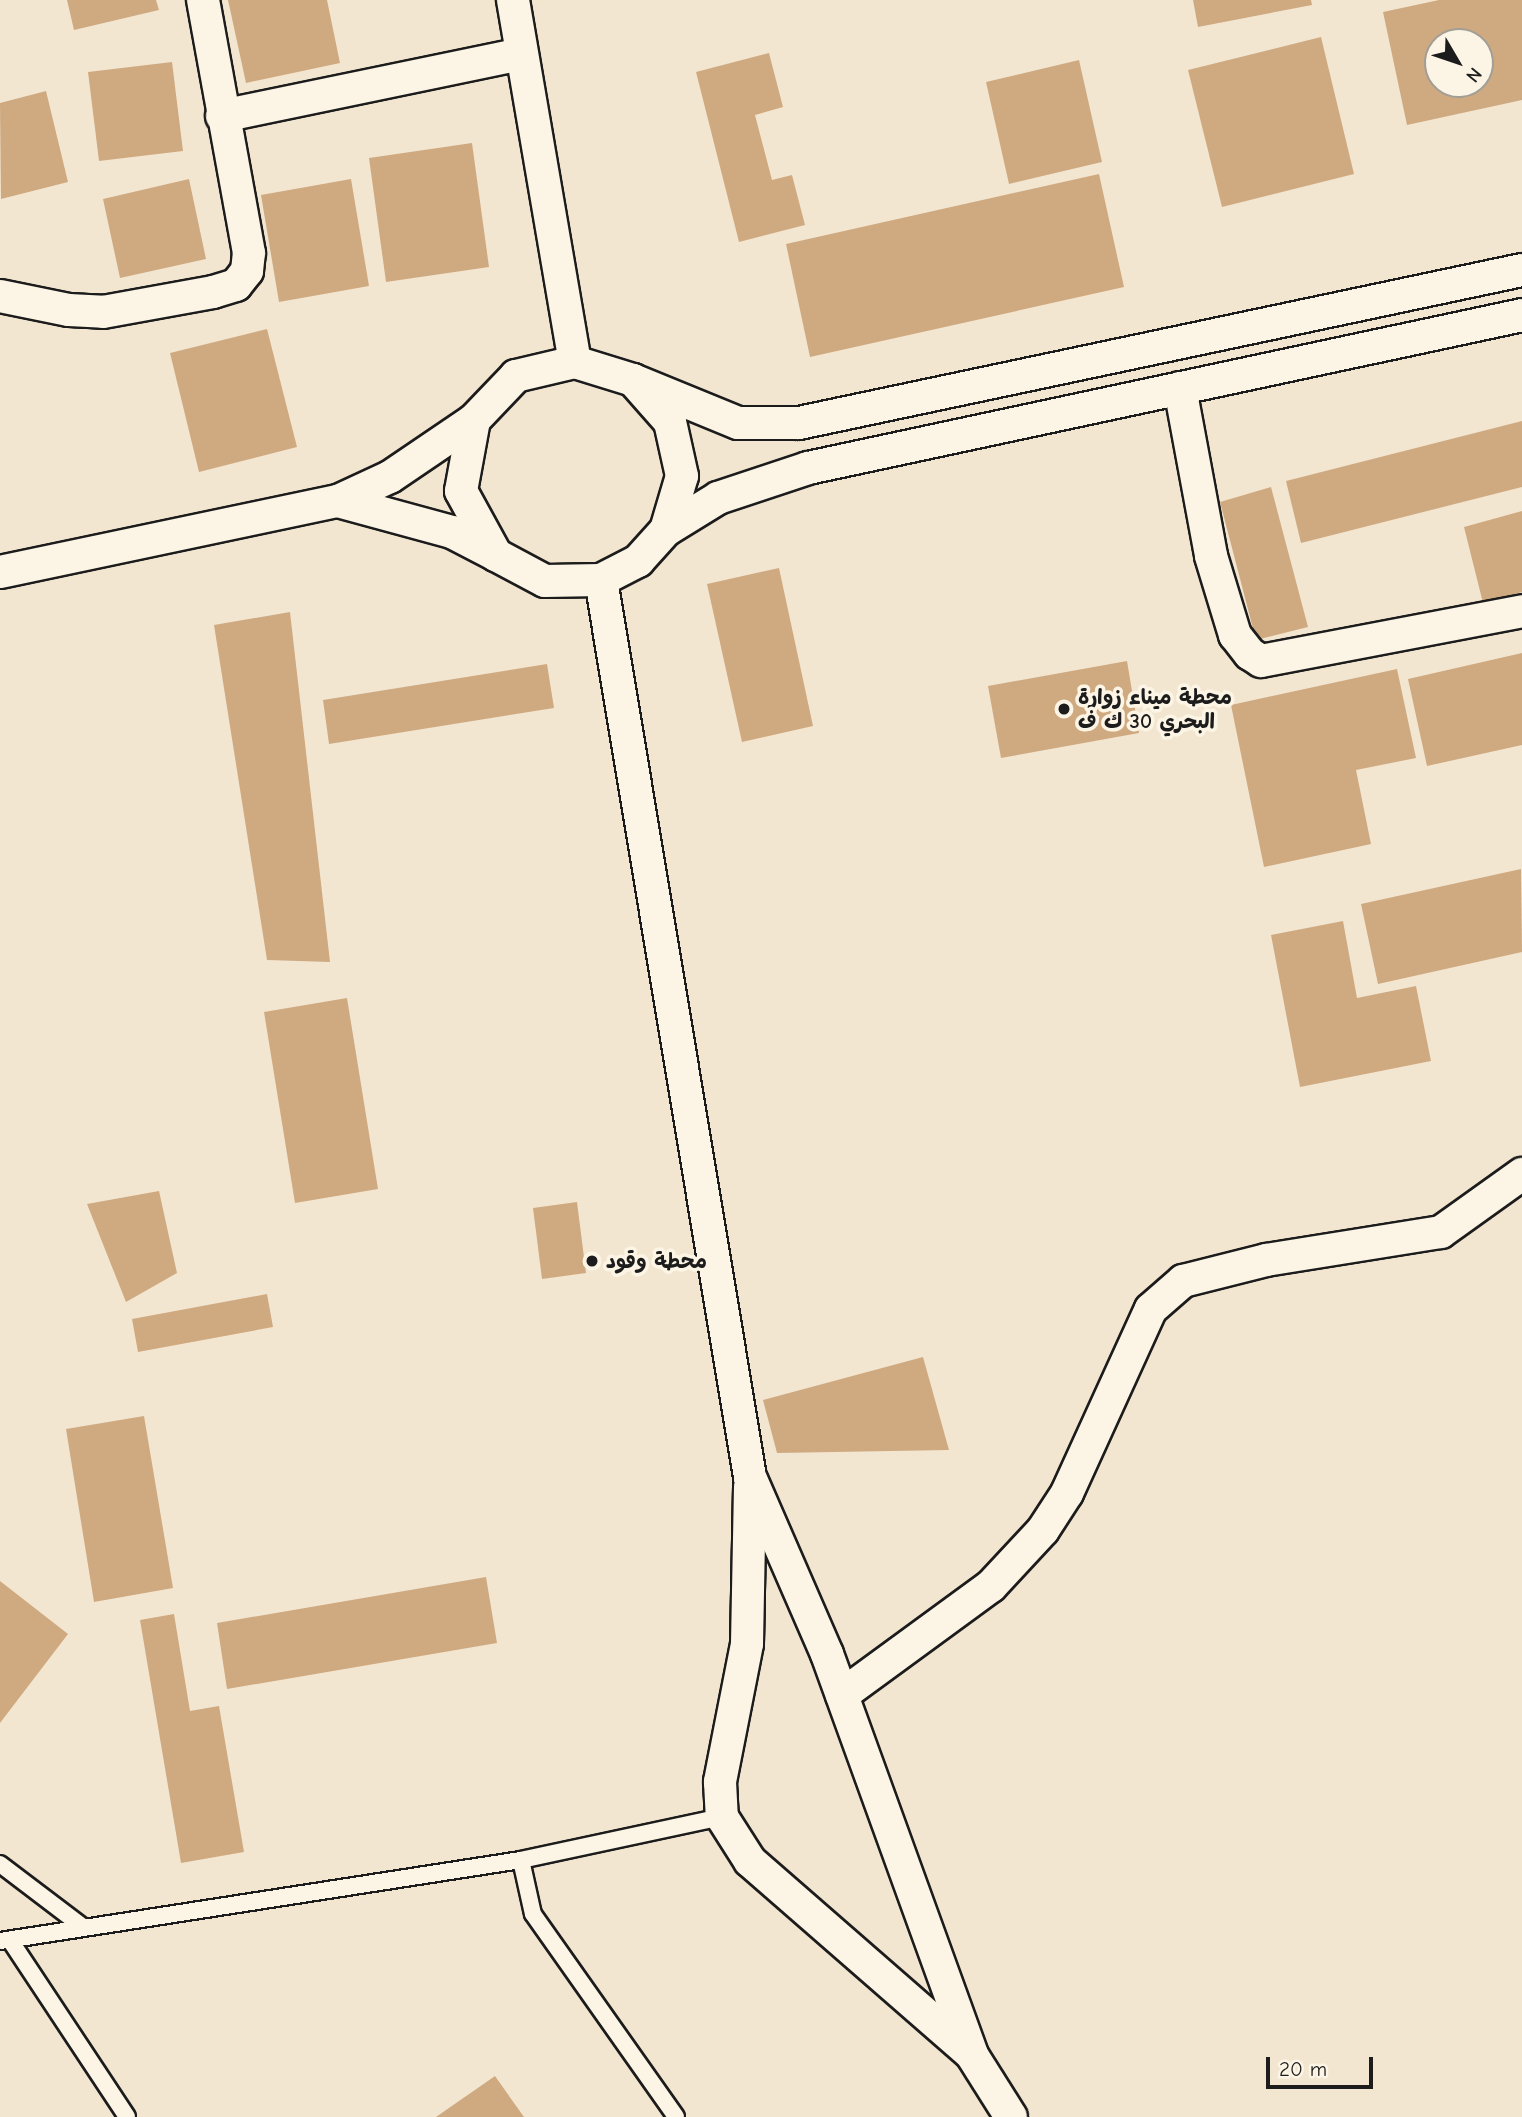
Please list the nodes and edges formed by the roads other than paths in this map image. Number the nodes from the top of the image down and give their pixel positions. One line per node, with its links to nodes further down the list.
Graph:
1 (203, 0): 4 (street)
2 (513, 0): 3 (street)
3 (521, 54): 4 (street); 8 (street)
4 (222, 116): 6 (street)
5 (1522, 270): 9 (street)
6 (0, 296)
7 (1522, 314): 10 (street)
8 (575, 362): 9 (street); 11 (street)
9 (633, 380): 13 (street)
10 (1180, 388): 13 (street); 17 (street)
11 (474, 419): 12 (street); 14 (street)
12 (338, 501): 14 (street); 15 (street)
13 (666, 530): 16 (street)
14 (496, 555): 16 (street)
15 (0, 572)
16 (601, 580): 19 (street)
17 (1522, 611)
18 (1522, 1174): 20 (street)
19 (750, 1477): 20 (street); 21 (street)
20 (842, 1695): 26 (street)
21 (722, 1817): 22 (lane); 26 (street)
22 (521, 1860): 24 (lane); 28 (lane)
23 (0, 1864): 24 (lane)
24 (83, 1927): 25 (lane)
25 (5, 1941): 27 (lane)
26 (972, 2055): 29 (street)
27 (127, 2117)
28 (676, 2117)
29 (1011, 2117)

